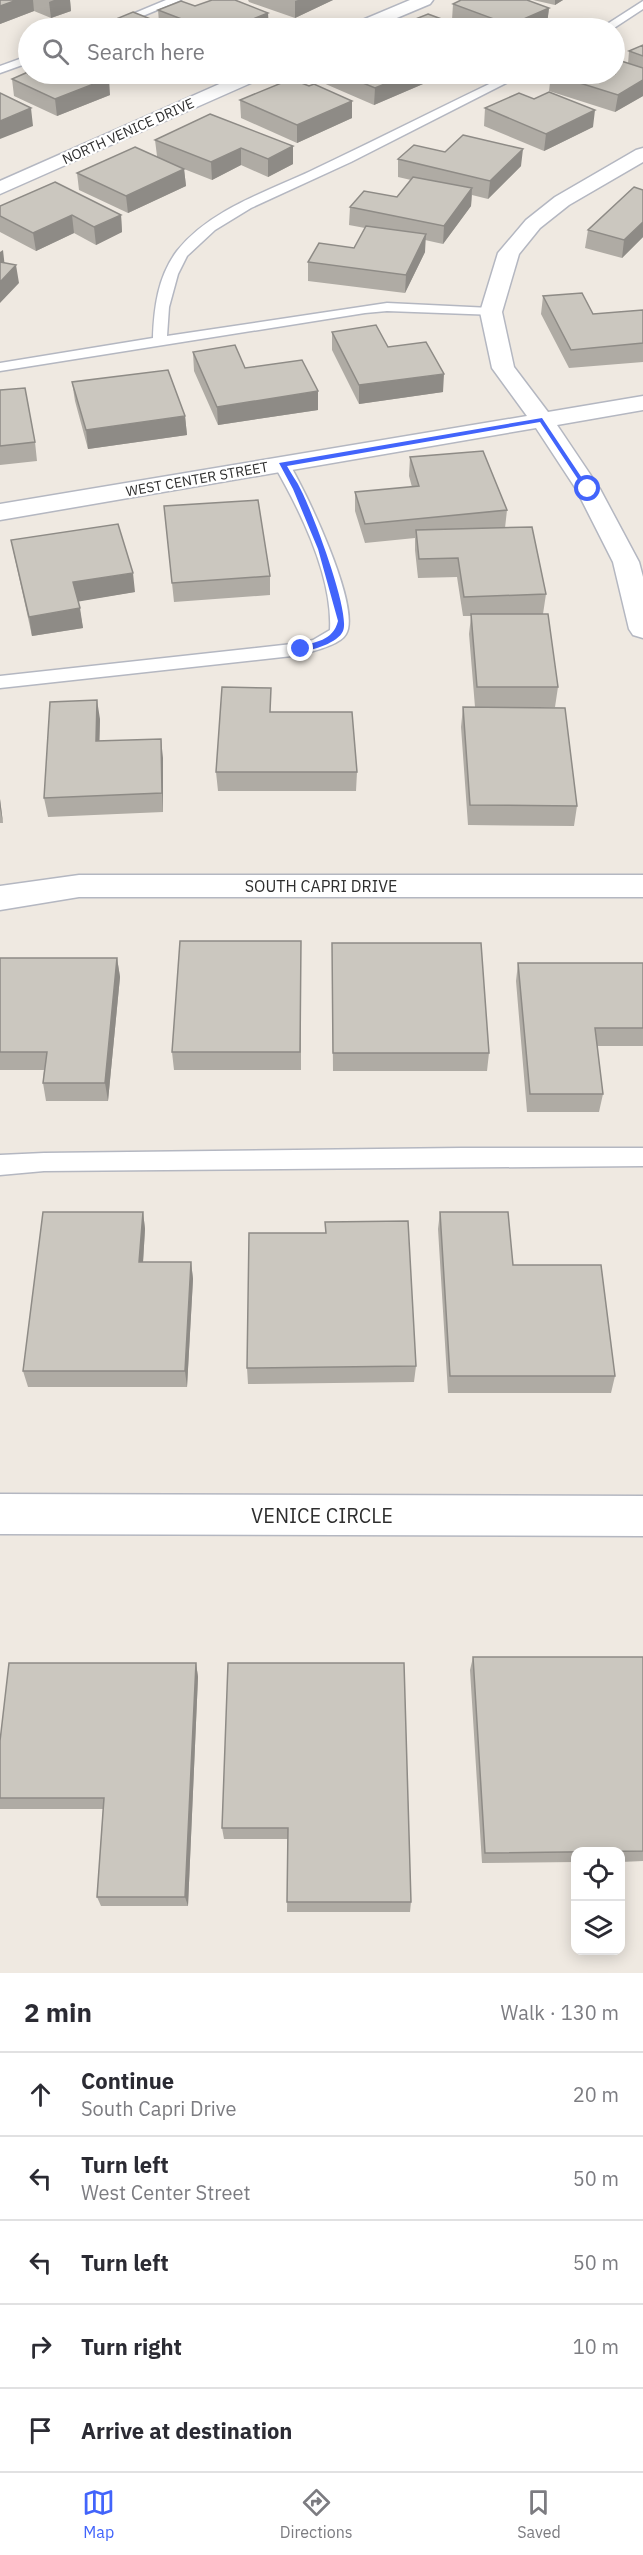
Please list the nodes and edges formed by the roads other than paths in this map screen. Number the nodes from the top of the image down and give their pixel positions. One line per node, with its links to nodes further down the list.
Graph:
1 (176, 0): 4 (lane)
2 (424, 0): 5 (street)
3 (643, 4): 6 (lane)
4 (130, 18)
5 (382, 18)
6 (622, 18)
7 (18, 63): 8 (lane)
8 (0, 70)
9 (234, 84): 12 (street, NORTH VENICE DRIVE)
10 (498, 84): 14 (lane)
11 (643, 154): 13 (street)
12 (0, 188)
13 (491, 312): 14 (lane); 17 (street)
14 (160, 341): 15 (lane)
15 (0, 367)
16 (643, 403): 17 (street, WEST CENTER STREET)
17 (542, 420): 18 (street, WEST CENTER STREET); 20 (street)
18 (282, 465): 19 (street, WEST CENTER STREET); 21 (lane)
19 (0, 512)
20 (643, 629)
21 (0, 682)
22 (643, 886): 23 (street, SOUTH CAPRI DRIVE)
23 (0, 898)
24 (643, 1157): 25 (lane)
25 (0, 1165)
26 (0, 1514): 27 (street, VENICE CIRCLE)
27 (643, 1516)

